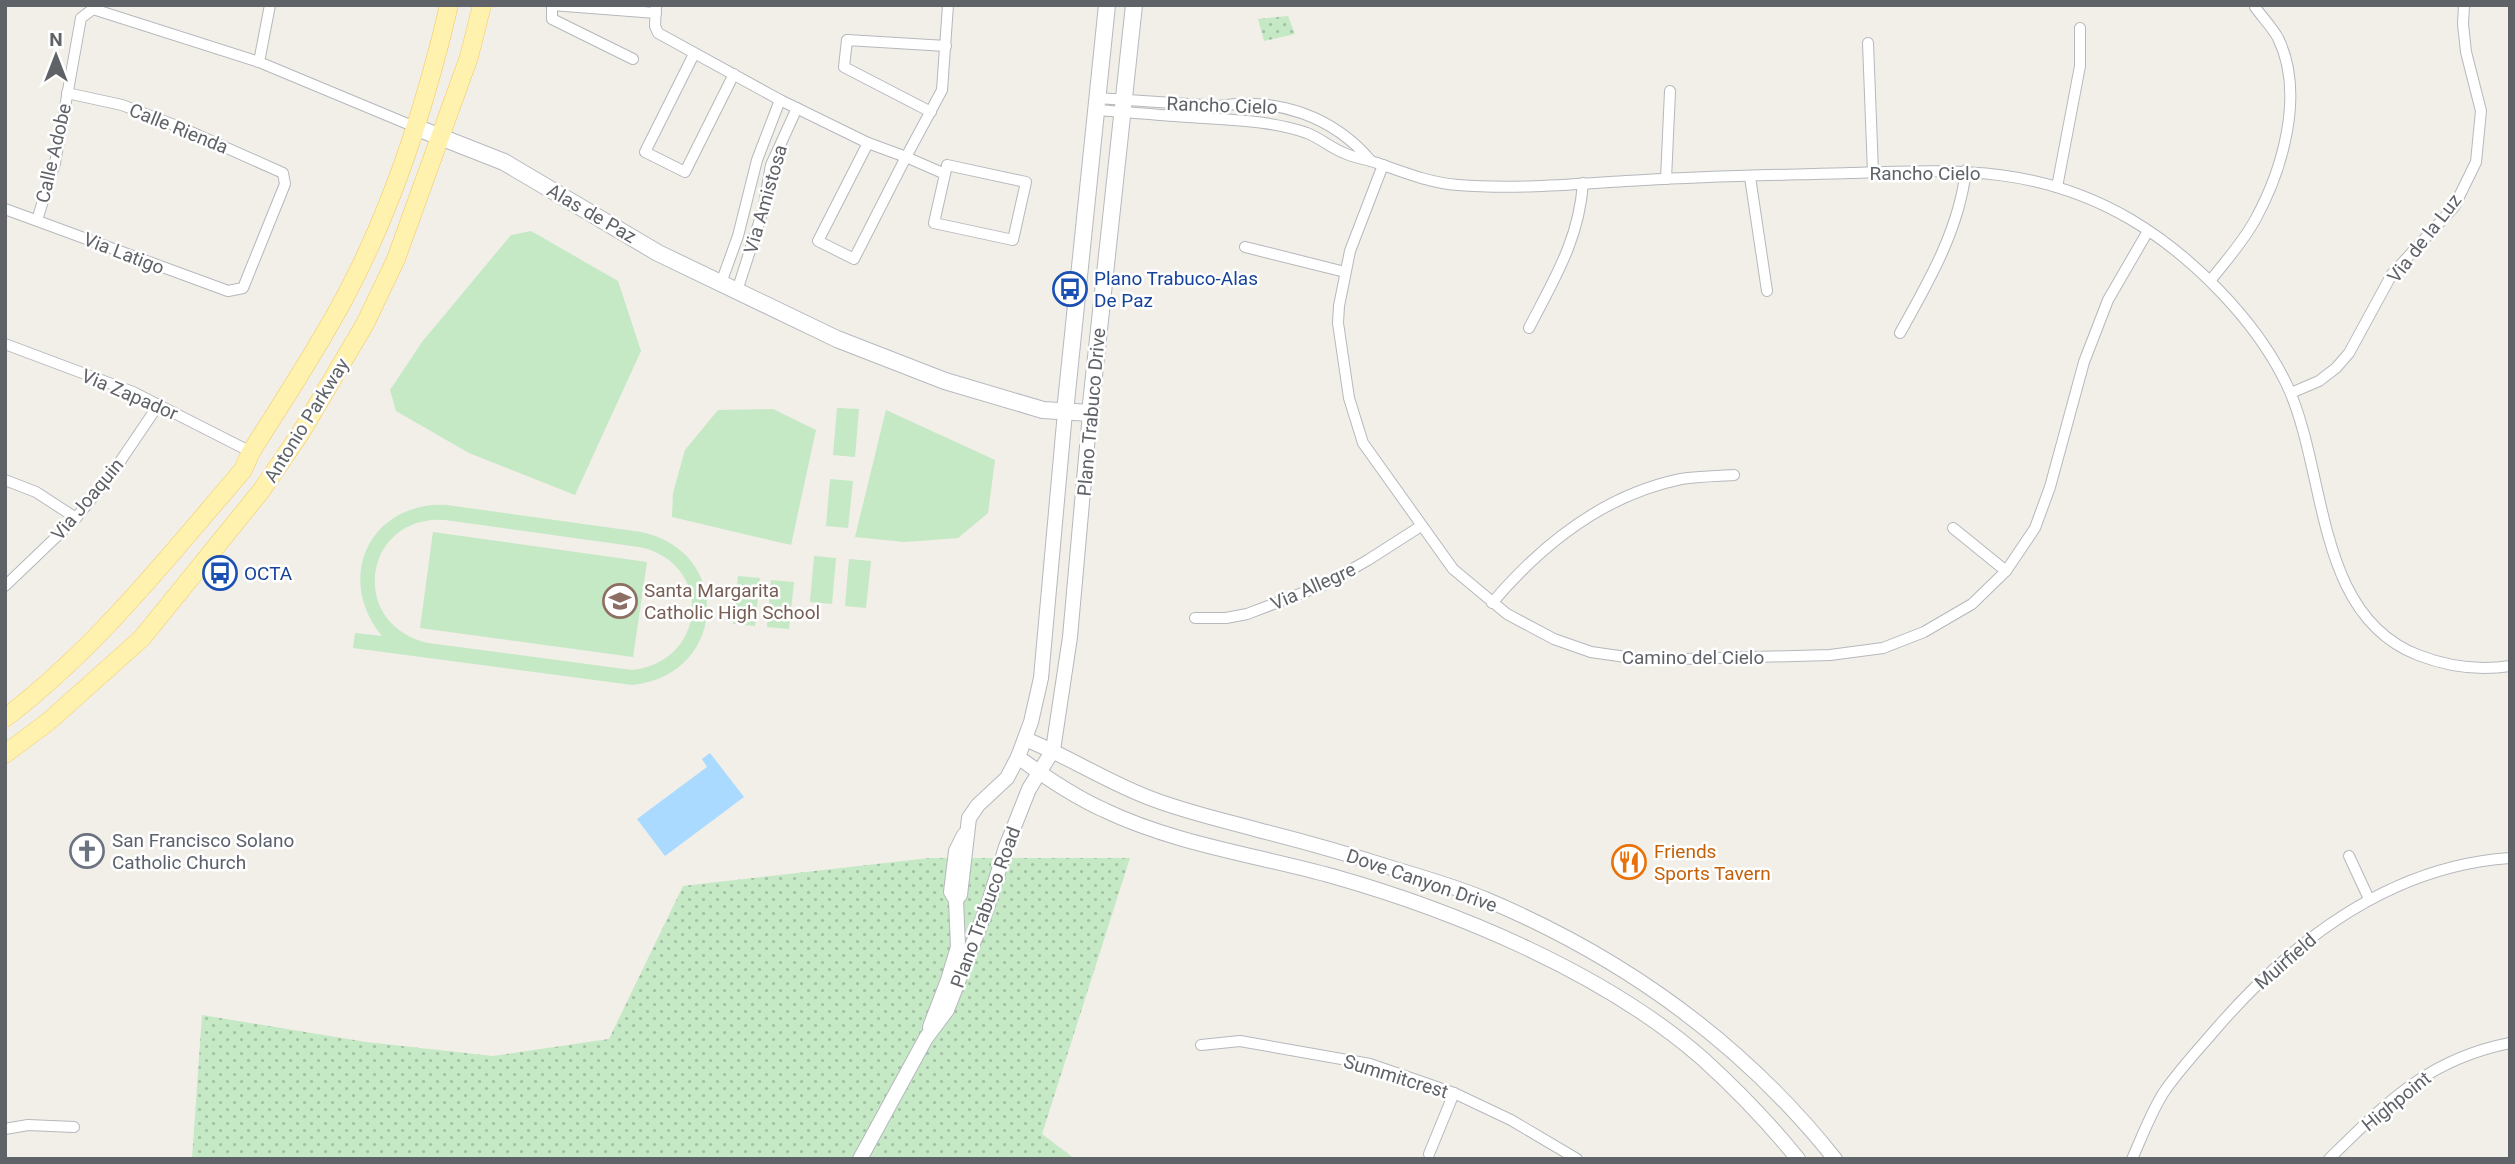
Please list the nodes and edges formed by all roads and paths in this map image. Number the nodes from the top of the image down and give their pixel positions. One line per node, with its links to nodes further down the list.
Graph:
1 (270, 5): 17 (street)
2 (449, 5): 29 (main road, Antonio Parkway)
3 (482, 5): 31 (main road, Antonio Parkway)
4 (948, 5): 14 (street)
5 (1107, 5): 22 (main road, Plano Trabuco Drive)
6 (1134, 5): 24 (main road, Plano Trabuco Drive)
7 (2464, 5): 56 (street, Via de la Luz)
8 (552, 6): 11 (street); 16 (street)
9 (2255, 7): 48 (street)
10 (93, 9): 17 (street, Alas de Paz); 20 (street, Calle Adobe)
11 (656, 9): 15 (street)
12 (2080, 28): 42 (street)
13 (1868, 43): 37 (street)
14 (946, 46): 26 (street); 26 (street)
15 (694, 54): 18 (street); 18 (street)
16 (633, 59)
17 (259, 62): 29 (street, Alas de Paz)
18 (734, 74): 21 (street)
19 (1670, 91): 40 (street)
20 (67, 93): 44 (street, Calle Adobe); 50 (street, Calle Rienda)
21 (780, 100): 25 (street); 49 (street, Via Amistosa)
22 (1097, 104): 24 (street, Rancho Cielo); 58 (main road, Plano Trabuco Drive)
23 (1267, 104): 24 (street, Rancho Cielo); 27 (street, Rancho Cielo); 28 (street)
24 (1124, 106): 28 (street, Rancho Cielo); 59 (main road, Plano Trabuco Drive)
25 (797, 108): 32 (street); 51 (street, Via Amistosa)
26 (931, 112): 33 (street)
27 (1308, 115): 30 (street); 34 (street, Rancho Cielo)
28 (1263, 124): 30 (street, Rancho Cielo)
29 (415, 127): 31 (main road, Alas de Paz); 60 (main road, Antonio Parkway)
30 (1305, 132): 34 (street, Rancho Cielo)
31 (441, 136): 49 (main road, Alas de Paz); 74 (main road, Antonio Parkway)
32 (868, 143): 33 (street); 33 (street)
33 (906, 157): 38 (street)
34 (1371, 160): 35 (street, Rancho Cielo)
35 (1383, 165): 41 (street, Rancho Cielo); 47 (street, Camino del Cielo)
36 (1966, 170): 37 (street, Rancho Cielo); 42 (street, Rancho Cielo); 54 (street)
37 (1873, 172): 39 (street, Rancho Cielo)
38 (945, 174): 38 (street)
39 (1750, 177): 40 (street, Rancho Cielo); 52 (street)
40 (1666, 179): 41 (street, Rancho Cielo)
41 (1583, 183): 53 (street)
42 (2057, 187): 45 (street, Rancho Cielo)
43 (5, 209): 44 (street, Via Latigo)
44 (37, 220): 50 (street, Via Latigo)
45 (2148, 231): 48 (street, Rancho Cielo); 66 (street, Camino del Cielo)
46 (1245, 247): 47 (street)
47 (1345, 272): 64 (street, Camino del Cielo)
48 (2210, 281): 56 (street, Rancho Cielo)
49 (721, 283): 51 (main road, Alas de Paz)
50 (243, 288)
51 (737, 291): 58 (main road, Alas de Paz)
52 (1767, 291)
53 (1529, 328)
54 (1900, 333)
55 (5, 344): 57 (street, Via Zapador)
56 (2291, 393): 70 (street, Rancho Cielo)
57 (159, 404): 60 (street, Via Zapador); 63 (street, Via Joaquin)
58 (1065, 412): 59 (main road, Alas de Paz); 72 (street, Plano Trabuco Drive)
59 (1090, 413): 73 (street, Plano Trabuco Drive)
60 (251, 452): 71 (main road, Antonio Parkway)
61 (1734, 475): 68 (street)
62 (5, 480): 63 (street)
63 (76, 518): 67 (street, Via Joaquin)
64 (1421, 526): 68 (street, Camino del Cielo); 69 (street, Via Allegre)
65 (1953, 528): 66 (street)
66 (2006, 571): 68 (street, Camino del Cielo)
67 (5, 586)
68 (1492, 603)
69 (1195, 618)
70 (2510, 666)
71 (5, 718)
72 (1025, 739): 73 (street, Dove Canyon Drive); 75 (street, Plano Trabuco Drive)
73 (1053, 750): 76 (street, Plano Trabuco Drive); 90 (street, Dove Canyon Drive)
74 (5, 754)
75 (1018, 757): 76 (street, Dove Canyon Drive); 80 (street, Plano Trabuco Road)
76 (1040, 773): 80 (street, Plano Trabuco Road); 89 (street, Dove Canyon Drive)
77 (2349, 856): 79 (street)
78 (2510, 858): 79 (street, Muirfield)
79 (2369, 900): 91 (street, Muirfield)
80 (926, 1038): 87 (street, Plano Trabuco Road)
81 (2510, 1043): 92 (street, Highpoint)
82 (1201, 1045): 83 (street, Summitcrest)
83 (1454, 1093): 86 (street); 88 (street, Summitcrest)
84 (74, 1127): 85 (street)
85 (5, 1129)
86 (1429, 1154)
87 (860, 1159)
88 (1577, 1159)
89 (1798, 1159)
90 (1835, 1159)
91 (2132, 1159)
92 (2329, 1159)

